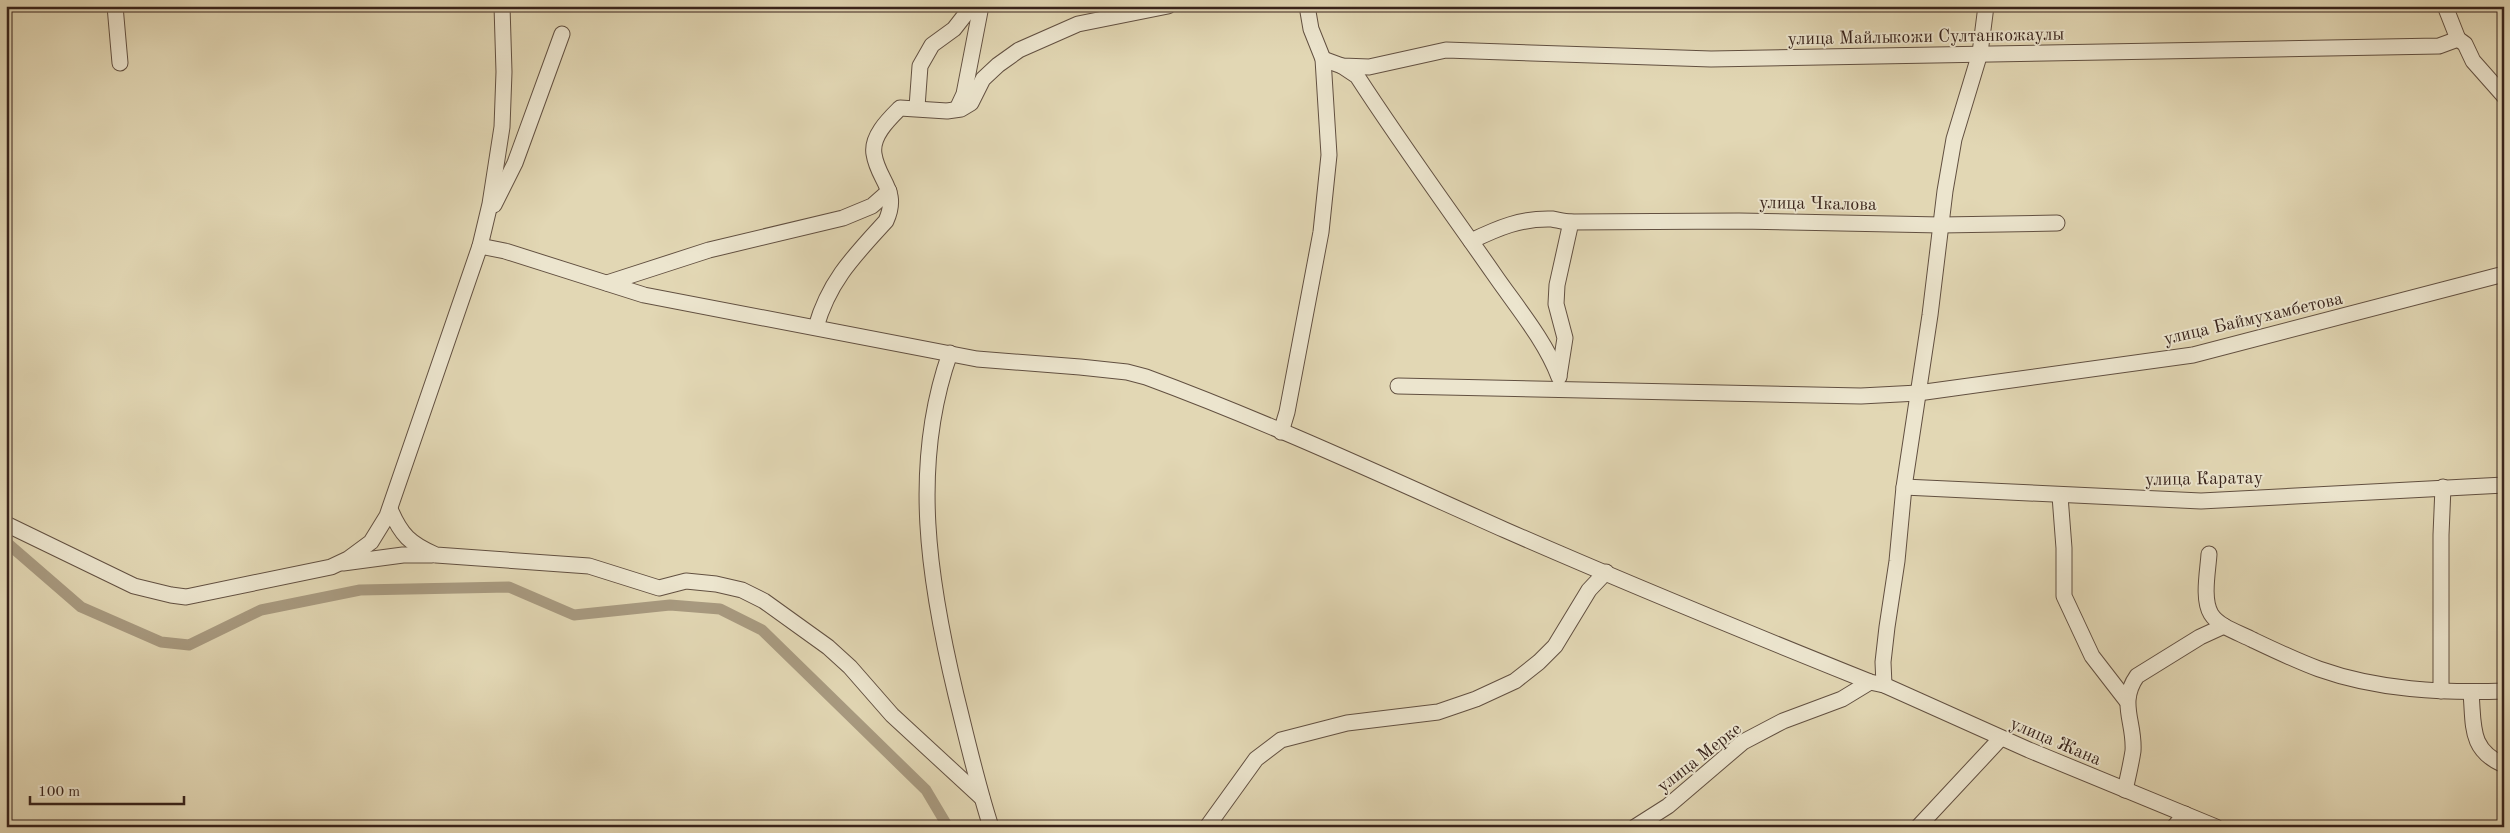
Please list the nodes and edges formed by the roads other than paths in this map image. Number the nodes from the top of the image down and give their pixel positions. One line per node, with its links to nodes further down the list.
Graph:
1 (115, 6): 13 (street)
2 (502, 6): 19 (street)
3 (972, 6): 16 (street)
4 (981, 6): 17 (street)
5 (1168, 6): 17 (street)
6 (1307, 6): 12 (street)
7 (1986, 6): 11 (street)
8 (2445, 6): 10 (street)
9 (562, 34): 19 (street)
10 (2458, 39): 11 (street, улица Майлыкожи Султанкожаулы); 15 (street)
11 (1980, 53): 14 (street, улица Майлыкожи Султанкожаулы); 22 (street)
12 (1323, 59): 14 (street, улица Майлыкожи Султанкожаулы); 32 (street)
13 (120, 63)
14 (1342, 66): 23 (street)
15 (2504, 96)
16 (917, 107): 17 (street); 18 (street)
17 (957, 109)
18 (889, 191): 26 (street); 27 (street)
19 (486, 222): 24 (street)
20 (1575, 222): 22 (street, улица Чкалова); 23 (street, улица Чкалова); 29 (street)
21 (2057, 223): 22 (street, улица Чкалова)
22 (1941, 225): 31 (street)
23 (1471, 241): 29 (street)
24 (480, 246): 26 (street, улица Жана); 37 (street)
25 (2504, 274): 31 (street, улица Баймухамбетова)
26 (607, 283): 27 (street, улица Жана)
27 (816, 327): 28 (street, улица Жана)
28 (950, 353): 32 (street, улица Жана); 52 (street)
29 (1560, 382): 30 (street, улица Баймухамбетова); 31 (street, улица Баймухамбетова)
30 (1398, 386)
31 (1918, 393): 34 (street)
32 (1281, 432): 42 (street, улица Жана)
33 (2504, 485): 35 (street, улица Каратау)
34 (1904, 487): 36 (street, улица Каратау); 44 (street)
35 (2443, 487): 36 (street, улица Каратау); 45 (street)
36 (2060, 496): 48 (street)
37 (390, 509): 40 (street); 41 (street)
38 (6, 524): 41 (street)
39 (2209, 554): 43 (street)
40 (436, 555): 41 (street); 52 (street)
41 (339, 563)
42 (1606, 572): 44 (street, улица Жана); 55 (street)
43 (2224, 626): 45 (street); 48 (street)
44 (1877, 684): 49 (street, улица Жана); 56 (street, улица Мерке)
45 (2441, 691): 47 (street)
46 (2504, 691): 47 (street)
47 (2471, 693): 50 (street)
48 (2126, 700): 51 (street)
49 (2002, 738): 51 (street, улица Жана); 57 (street)
50 (2504, 765)
51 (2125, 790): 53 (street, улица Жана)
52 (982, 798): 54 (street)
53 (2185, 814): 58 (street); 59 (street, улица Жана)
54 (991, 827)
55 (1207, 827)
56 (1635, 827)
57 (1918, 827)
58 (2174, 827)
59 (2216, 827)

